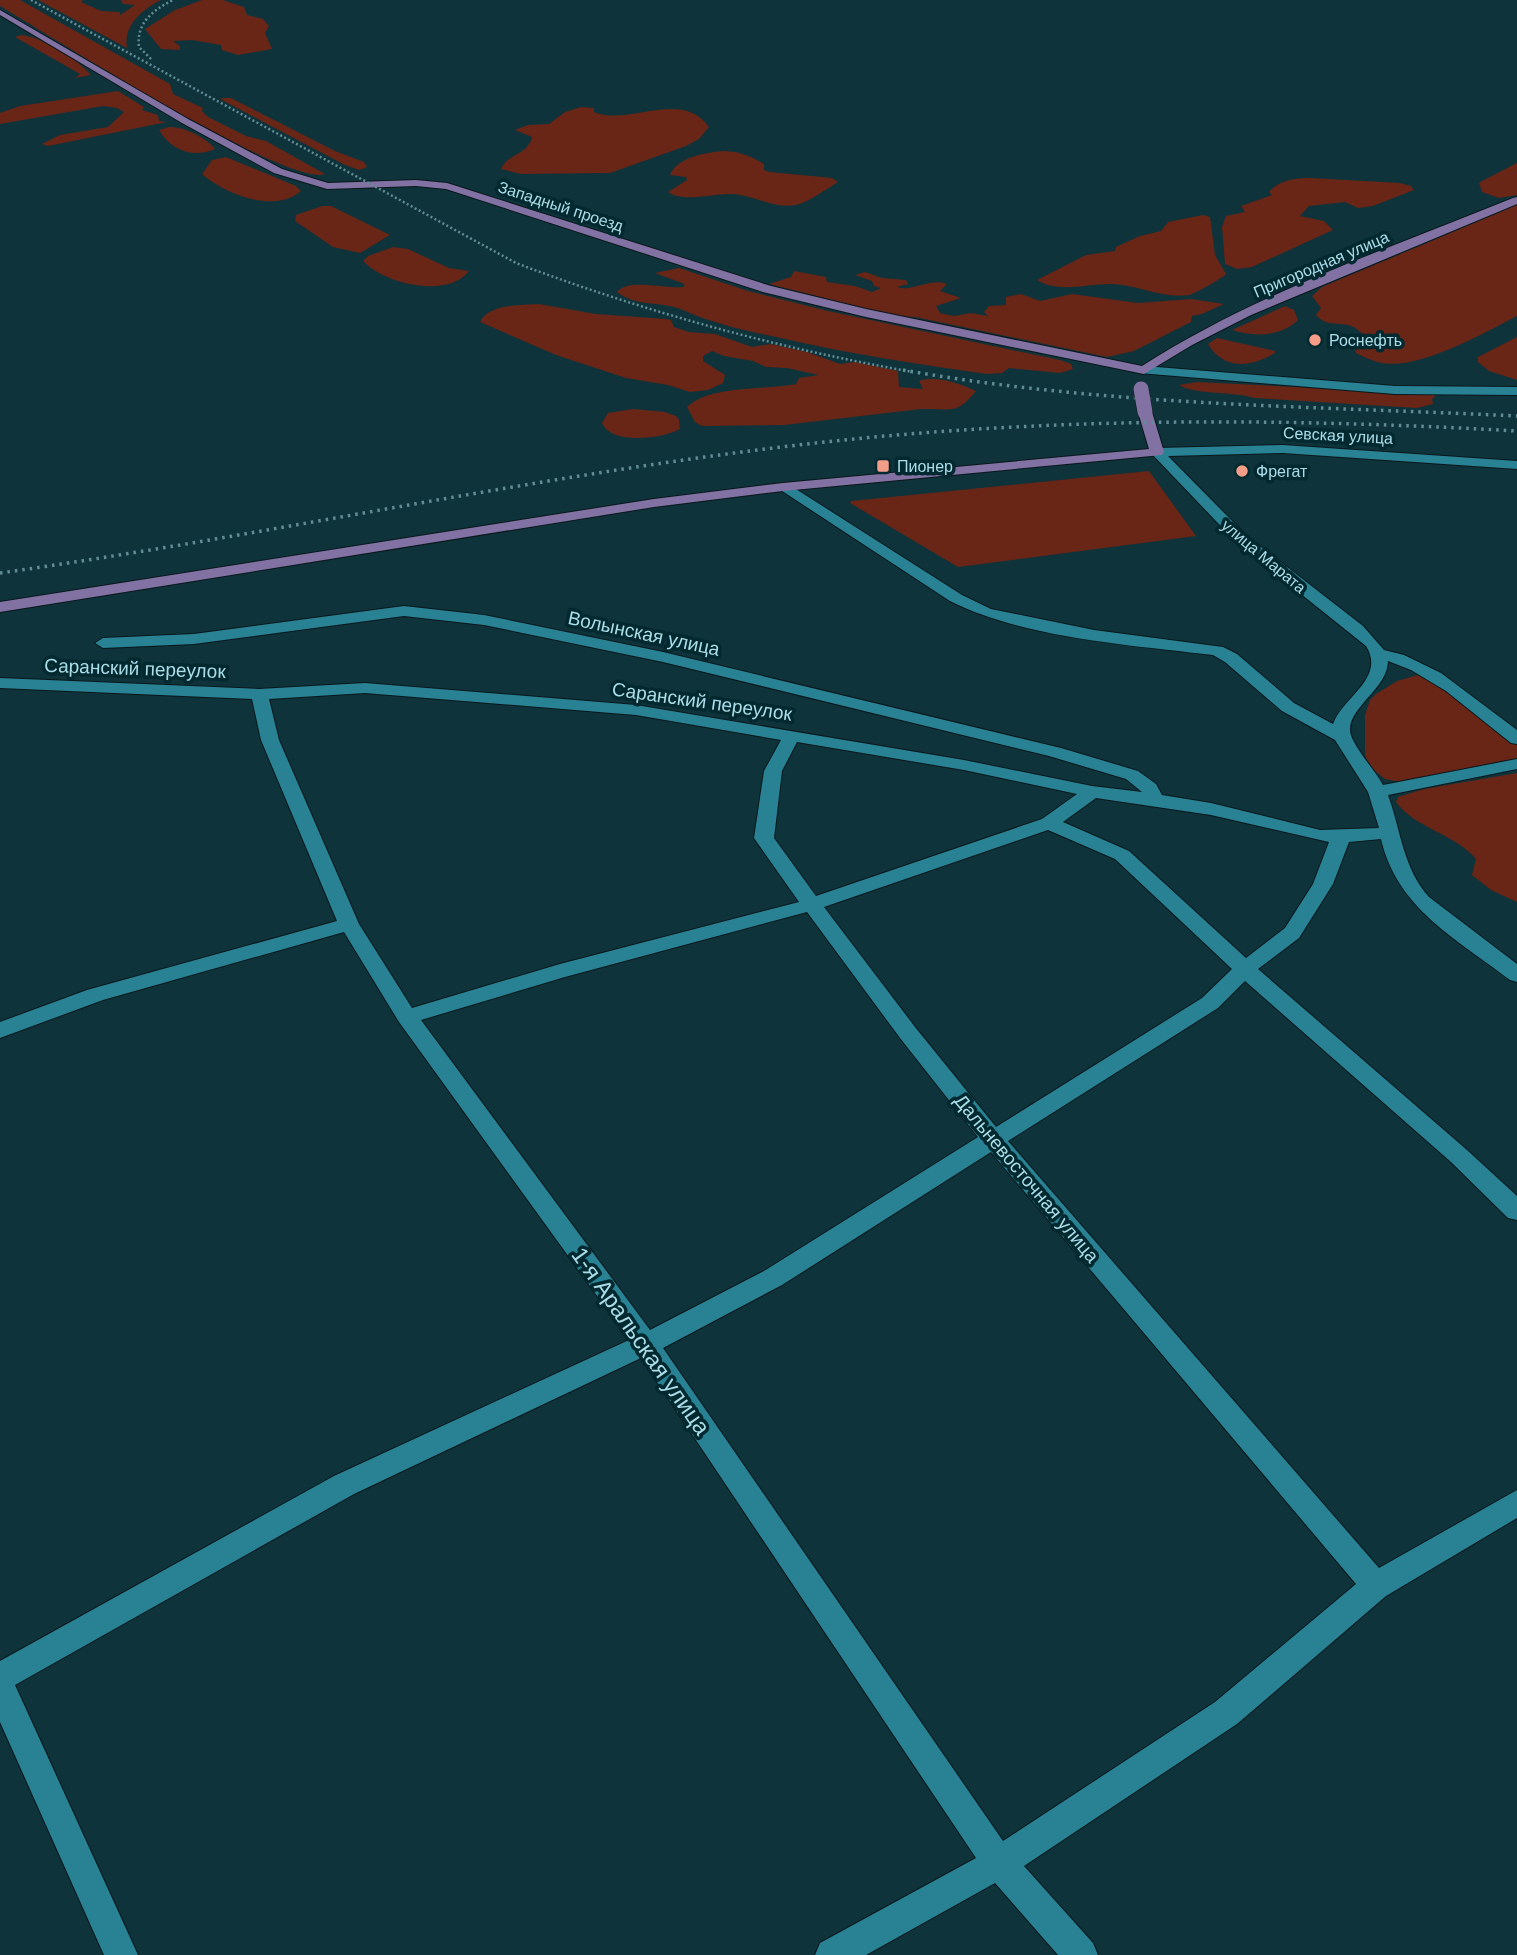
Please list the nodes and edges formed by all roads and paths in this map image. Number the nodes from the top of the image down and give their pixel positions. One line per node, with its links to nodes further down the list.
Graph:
1 (0, 12): 3 (main road, Западный проезд)
2 (1517, 200): 3 (main road, Пригородная улица)
3 (1144, 370): 4 (street); 5 (main road, bridge)
4 (1517, 391)
5 (1157, 452): 6 (street, Севская улица); 7 (main road); 10 (street, улица Марата)
6 (1517, 465)
7 (783, 487): 8 (main road); 14 (street)
8 (0, 607)
9 (103, 643): 19 (street, Волынская улица)
10 (1378, 653): 14 (street); 15 (street)
11 (0, 683): 12 (street, Саранский переулок)
12 (259, 694): 13 (street, Саранский переулок); 24 (street, 1-я Аральская улица)
13 (792, 736): 17 (street, Саранский переулок); 23 (street, Дальневосточная улица)
14 (1342, 736): 18 (street)
15 (1517, 739)
16 (1517, 764): 18 (street)
17 (1093, 792): 19 (street, Саранский переулок); 20 (street)
18 (1377, 792): 21 (street)
19 (1156, 799): 22 (street, Саранский переулок)
20 (1049, 823): 23 (street); 25 (street)
21 (1388, 833): 22 (street, Саранский переулок); 26 (street)
22 (1341, 837): 25 (street)
23 (811, 905): 27 (street); 29 (street, Дальневосточная улица)
24 (349, 924): 27 (street, 1-я Аральская улица); 28 (street)
25 (1245, 969): 29 (street); 30 (street)
26 (1517, 975)
27 (407, 1017): 31 (street, 1-я Аральская улица)
28 (0, 1030)
29 (992, 1140): 31 (street); 33 (street, Дальневосточная улица)
30 (1517, 1211)
31 (646, 1344): 34 (street); 36 (street, 1-я Аральская улица)
32 (1517, 1503): 33 (street)
33 (1376, 1586): 36 (street)
34 (0, 1677)
35 (0, 1687): 37 (street)
36 (999, 1863): 38 (street); 39 (street, 1-я Аральская улица)
37 (121, 1955)
38 (832, 1955)
39 (1081, 1955)

